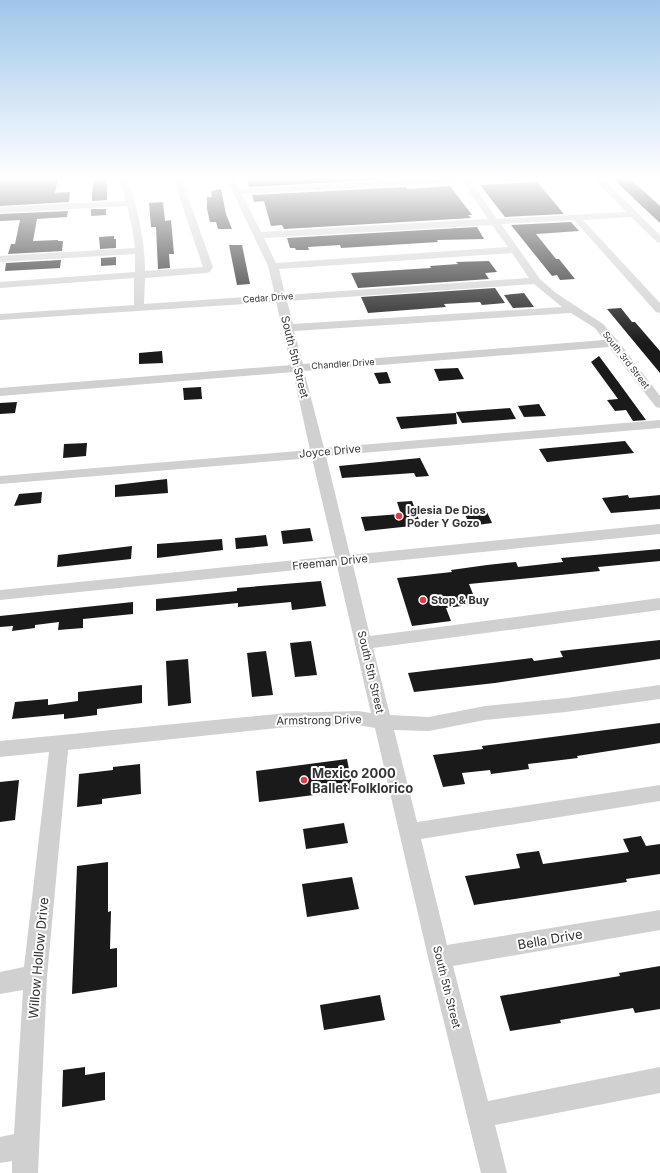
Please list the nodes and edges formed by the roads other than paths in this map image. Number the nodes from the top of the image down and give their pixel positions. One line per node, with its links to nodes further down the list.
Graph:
1 (138, 233): 10 (street)
2 (196, 233): 13 (street)
3 (299, 233): 7 (street)
4 (502, 233): 9 (street, South 3rd Street)
5 (590, 233): 19 (street)
6 (652, 233): 8 (street)
7 (258, 235): 12 (street, South 5th Street)
8 (660, 240)
9 (514, 250): 12 (street); 14 (street, South 3rd Street)
10 (140, 251): 11 (street); 13 (street)
11 (0, 259)
12 (273, 266): 16 (street, South 5th Street)
13 (140, 275): 15 (street); 17 (street)
14 (536, 281): 16 (street, Cedar Drive); 18 (street, South 3rd Street)
15 (0, 285)
16 (280, 298): 17 (street, Cedar Drive); 21 (street, South 5th Street)
17 (139, 307): 20 (street, Cedar Drive)
18 (575, 309): 21 (street); 22 (street, South 3rd Street)
19 (660, 310)
20 (0, 317)
21 (288, 328): 23 (street, South 5th Street)
22 (614, 343): 23 (street, Chandler Drive); 25 (street, South 3rd Street)
23 (297, 368): 24 (street, Chandler Drive); 27 (street, South 5th Street)
24 (0, 392)
25 (660, 404)
26 (660, 424): 27 (street, Joyce Drive)
27 (319, 452): 28 (street, Joyce Drive); 30 (street, South 5th Street)
28 (0, 480)
29 (660, 529): 30 (street, Freeman Drive)
30 (345, 560): 31 (street, Freeman Drive); 33 (street, South 5th Street)
31 (0, 595)
32 (660, 604): 33 (street)
33 (364, 643): 35 (street, South 5th Street)
34 (660, 692): 35 (street, Armstrong Drive)
35 (383, 722): 36 (street, Armstrong Drive); 39 (street, South 5th Street)
36 (59, 743): 37 (street, Armstrong Drive); 42 (street, Willow Hollow Drive)
37 (0, 749)
38 (660, 793): 39 (street)
39 (409, 832): 41 (street, South 5th Street)
40 (660, 920): 41 (street, Bella Drive)
41 (439, 958): 45 (street, South 5th Street)
42 (35, 977): 43 (street); 46 (street, Willow Hollow Drive)
43 (0, 983)
44 (660, 1080): 45 (street)
45 (480, 1115): 49 (street, South 5th Street)
46 (27, 1146): 47 (street); 48 (street, Willow Hollow Drive)
47 (0, 1150)
48 (25, 1173)
49 (494, 1173)

